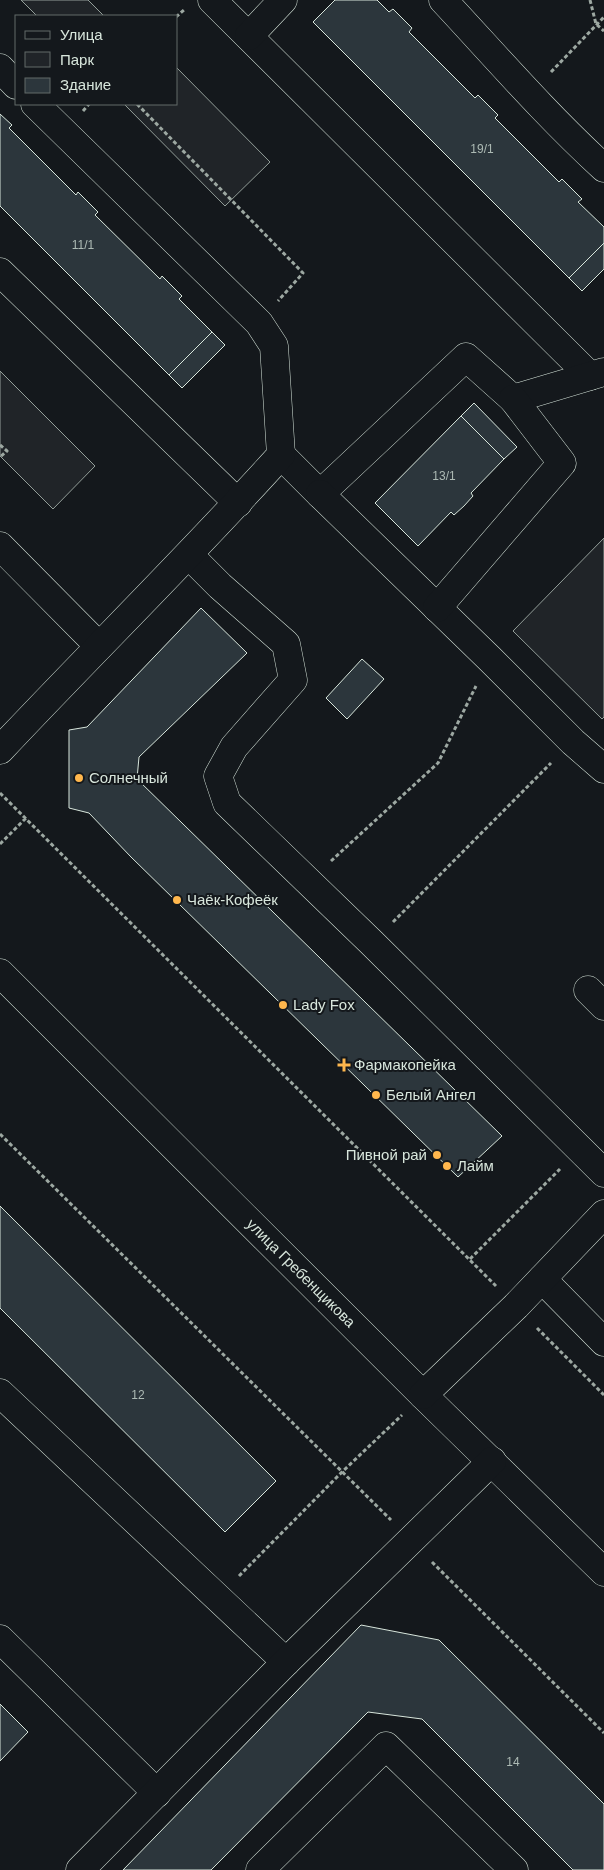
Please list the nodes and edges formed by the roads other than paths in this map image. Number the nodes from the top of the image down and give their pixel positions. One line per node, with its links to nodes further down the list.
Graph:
1 (212, 0): 4 (street)
2 (283, 0): 4 (street)
3 (444, 0): 8 (street)
4 (249, 36): 10 (street)
5 (0, 68): 6 (street)
6 (15, 84)
7 (36, 105): 12 (street)
8 (604, 168)
9 (0, 272): 14 (street)
10 (597, 374): 11 (street)
11 (513, 399): 13 (street); 17 (street)
12 (281, 455): 13 (street); 14 (street)
13 (320, 494): 17 (street)
14 (238, 503): 16 (street)
15 (0, 546): 18 (street)
16 (189, 555): 18 (street); 22 (street)
17 (437, 608): 20 (street)
18 (99, 646): 19 (street)
19 (0, 750)
20 (604, 769)
21 (0, 973): 27 (street, улица Гребенщикова)
22 (604, 1173)
23 (604, 1214): 24 (street)
24 (542, 1278): 25 (street); 27 (street)
25 (604, 1342)
26 (0, 1393): 31 (street)
27 (423, 1395): 28 (street, улица Гребенщикова)
28 (492, 1461): 29 (street, улица Гребенщикова); 31 (street)
29 (604, 1572)
30 (0, 1639): 32 (street)
31 (286, 1662): 32 (street)
32 (157, 1793): 33 (street)
33 (80, 1870)
34 (260, 1870): 35 (street)
35 (514, 1870)

